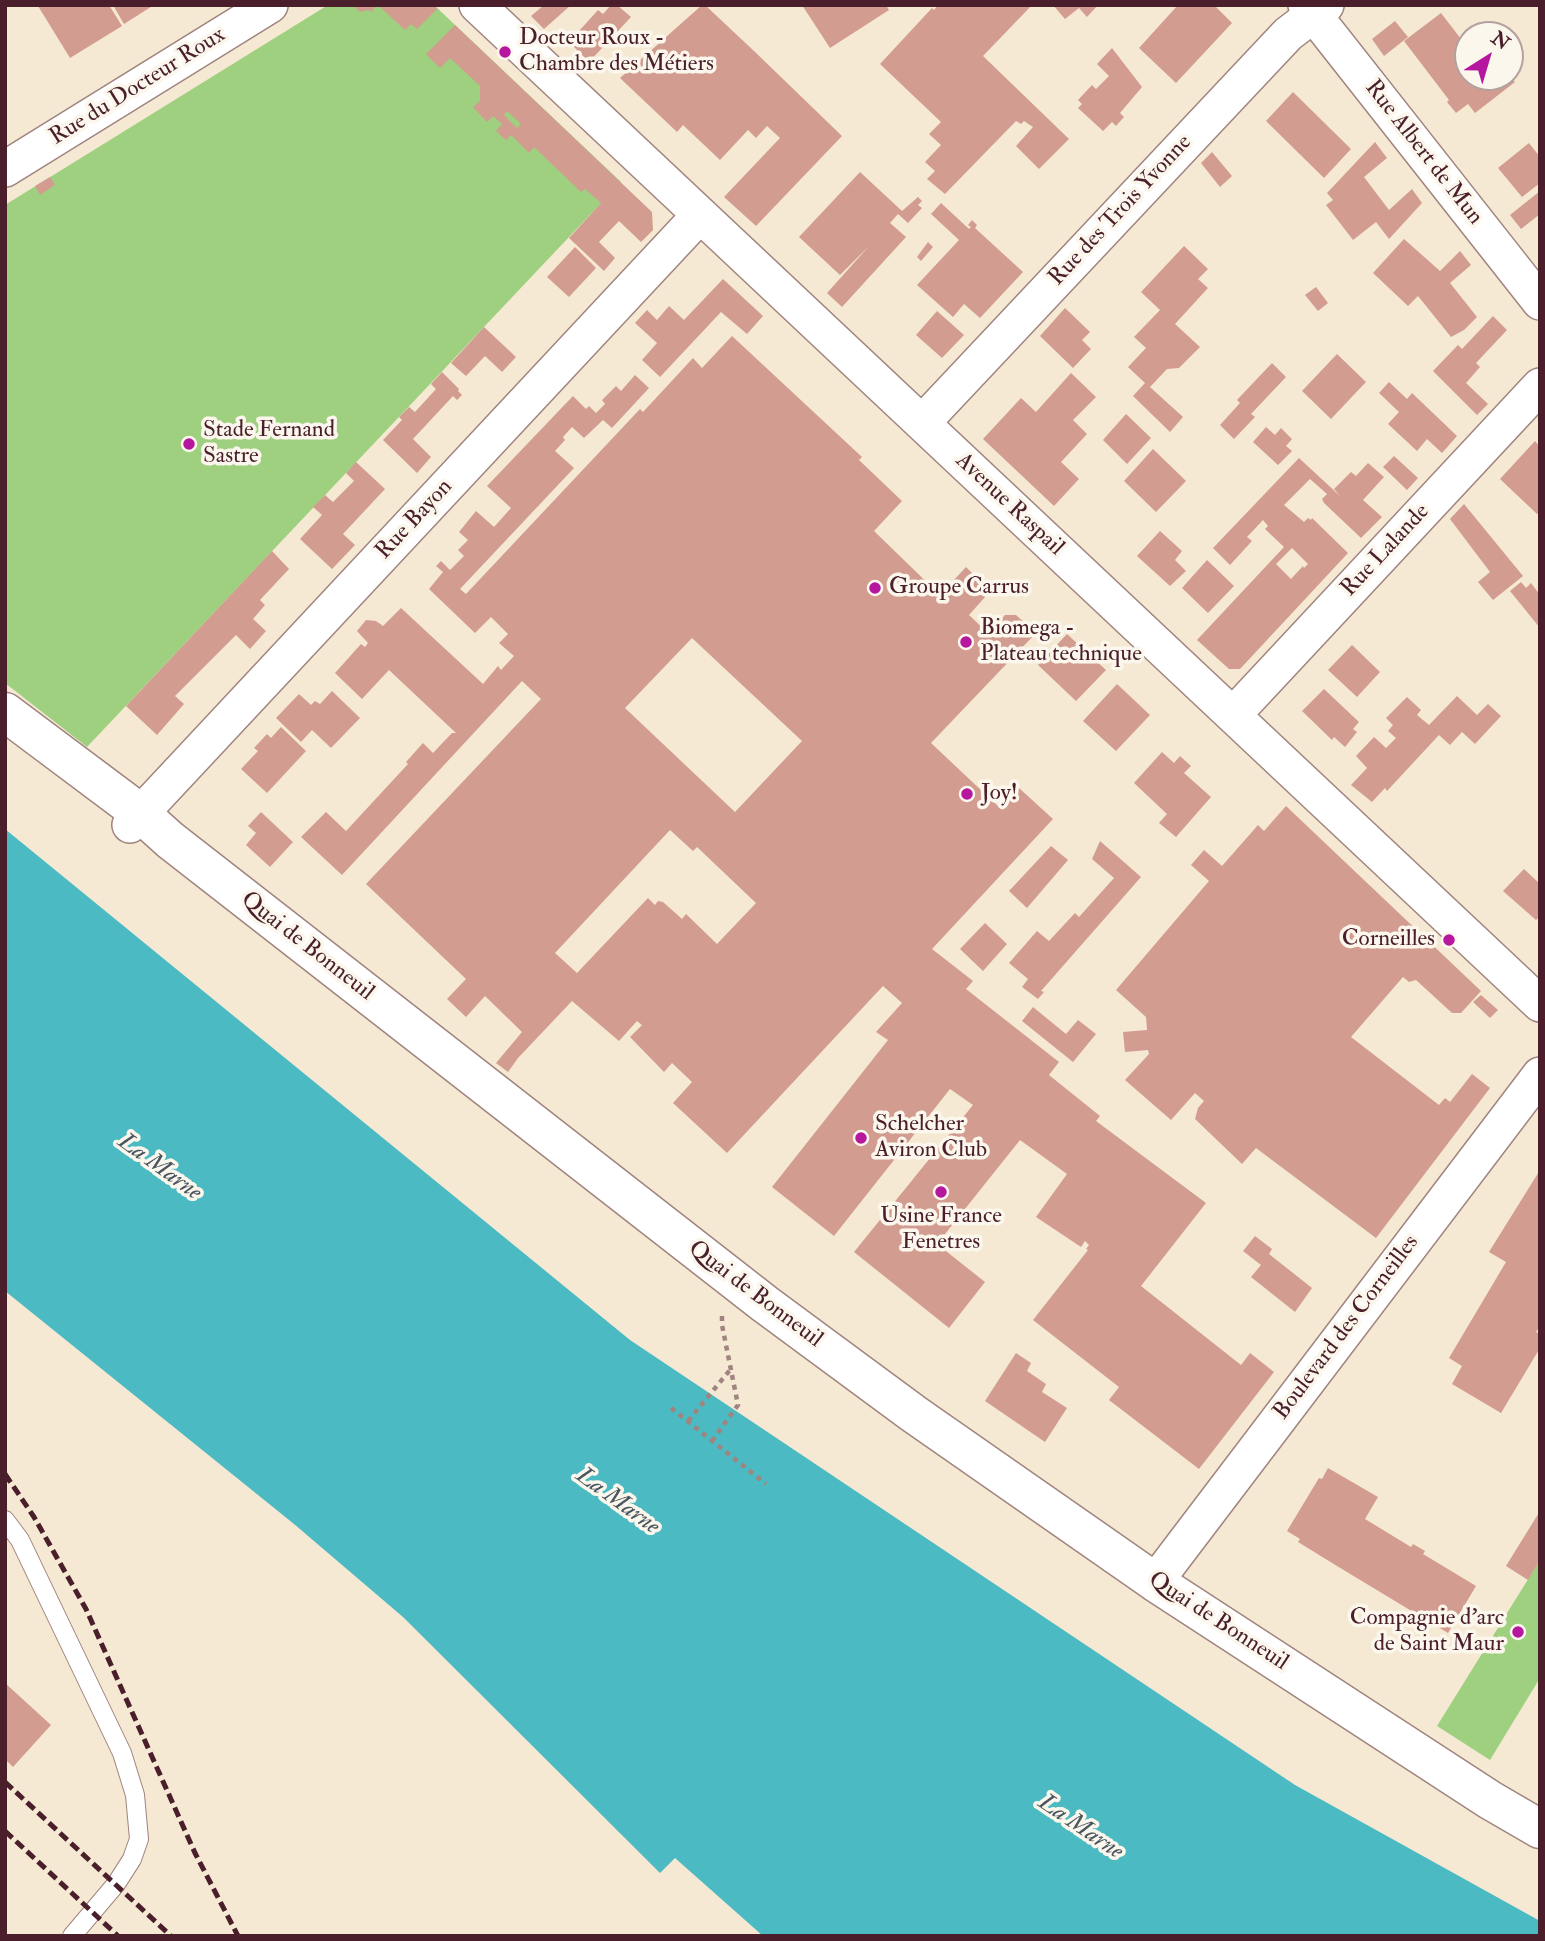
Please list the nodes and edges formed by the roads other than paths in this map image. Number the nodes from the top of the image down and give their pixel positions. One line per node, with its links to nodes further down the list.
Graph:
1 (270, 5): 4 (street, Rue du Docteur Roux)
2 (478, 5): 5 (street, Avenue Raspail)
3 (1315, 8): 6 (street, Rue Albert de Mun); 8 (street, Rue des Trois Yvonne)
4 (5, 169)
5 (700, 215): 8 (street, Avenue Raspail); 11 (street, Rue Bayon)
6 (1540, 302)
7 (1540, 386): 10 (street, Rue Lalande)
8 (922, 423): 10 (street, Avenue Raspail)
9 (5, 712): 11 (street, Quai de Bonneuil)
10 (1233, 716): 12 (street, Avenue Raspail)
11 (135, 819): 15 (street, Quai de Bonneuil)
12 (1540, 1004)
13 (1540, 1075): 15 (street, Boulevard des Corneilles)
14 (5, 1520): 17 (lane)
15 (1155, 1581): 16 (street, Quai de Bonneuil)
16 (1540, 1829)
17 (72, 1936)

